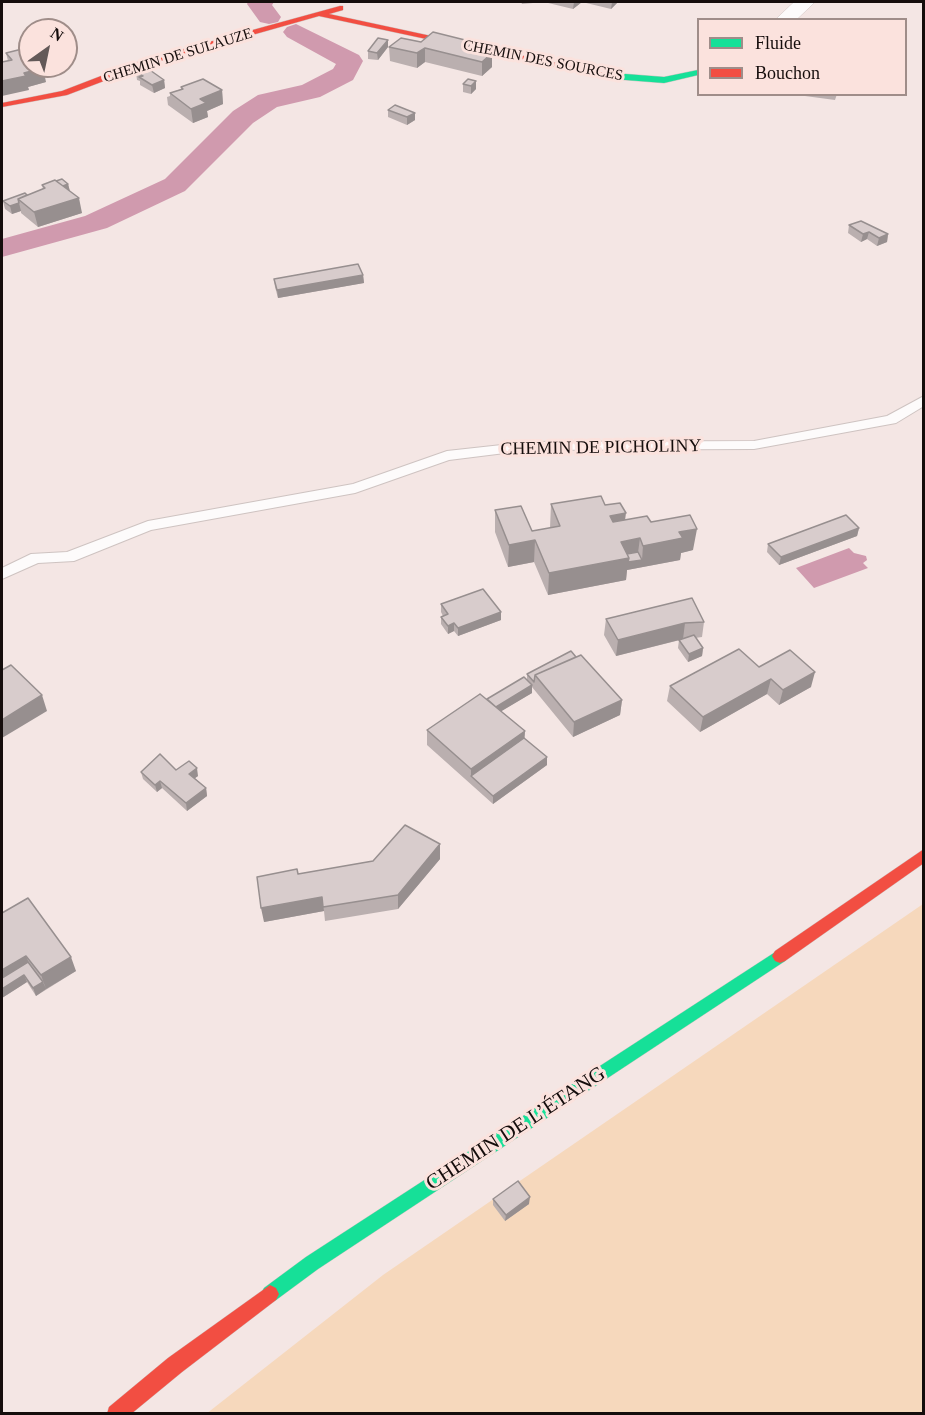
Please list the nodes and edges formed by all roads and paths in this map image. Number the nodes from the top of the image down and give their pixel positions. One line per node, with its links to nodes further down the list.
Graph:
1 (805, 2): 4 (street)
2 (353, 5): 3 (street, CHEMIN DE SULAUZE)
3 (319, 14): 5 (street, CHEMIN DES SOURCES); 6 (street, CHEMIN DE SULAUZE)
4 (786, 18)
5 (697, 73)
6 (2, 105)
7 (924, 400): 8 (lane, CHEMIN DE PICHOLINY)
8 (2, 574)
9 (924, 855): 10 (street, CHEMIN DE L’ÉTANG)
10 (116, 1413)

